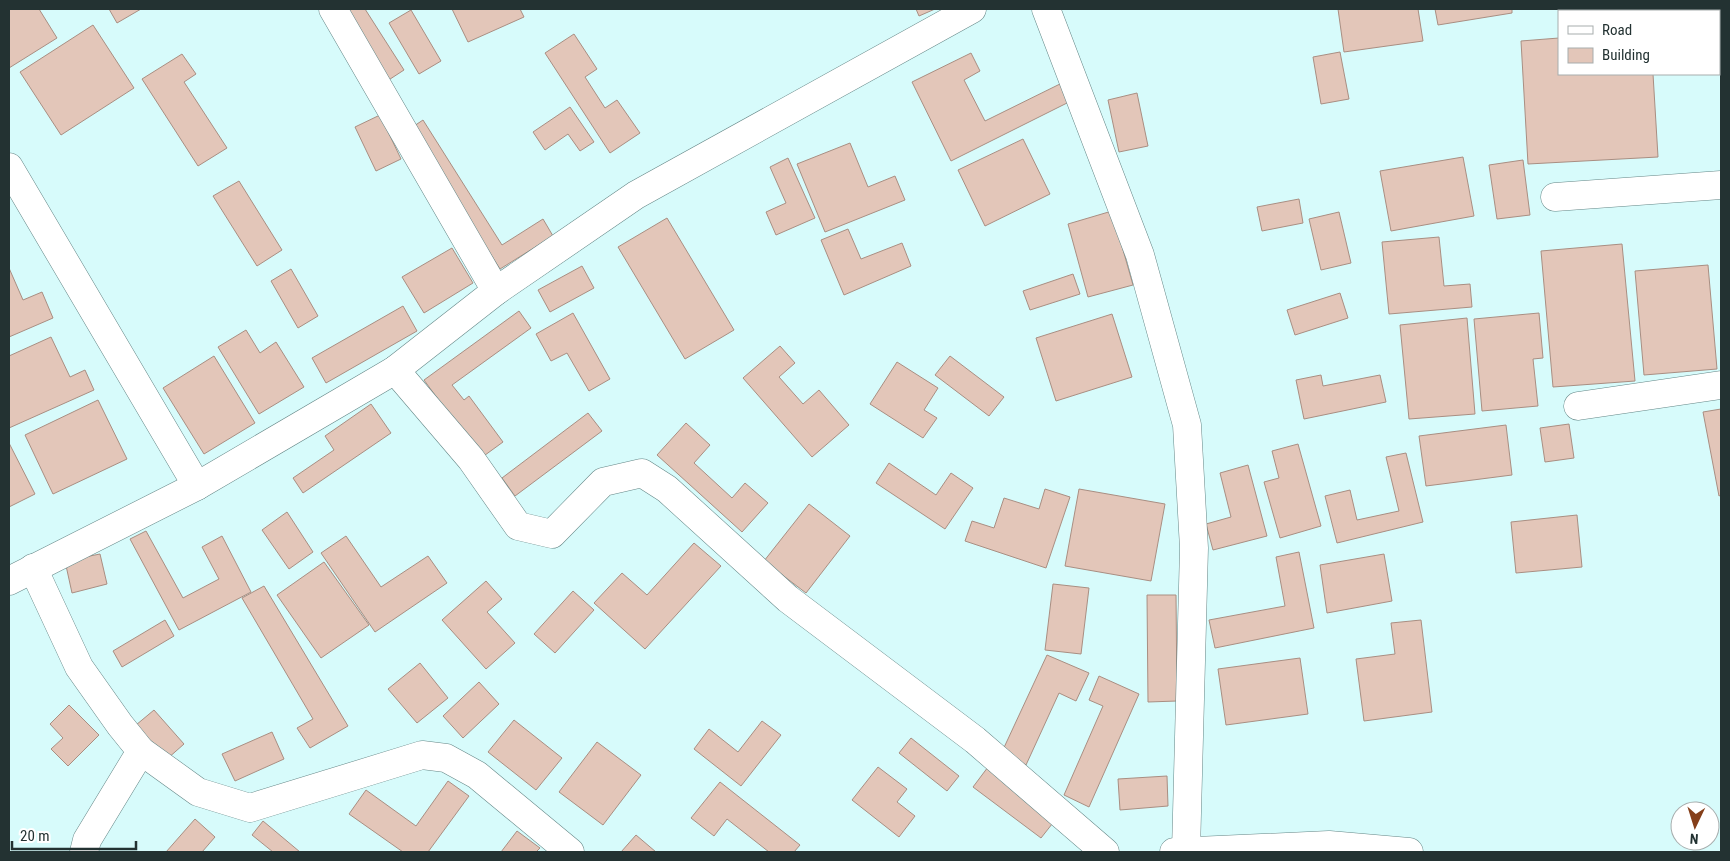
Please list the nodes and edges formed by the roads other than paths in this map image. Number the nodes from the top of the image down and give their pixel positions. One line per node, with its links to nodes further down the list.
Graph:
1 (333, 9): 7 (street)
2 (972, 9): 7 (street)
3 (1046, 9): 18 (street)
4 (9, 167): 11 (street)
5 (1721, 185): 6 (street)
6 (1555, 197)
7 (496, 291): 8 (street)
8 (395, 370): 11 (street); 17 (street)
9 (1721, 385): 10 (street)
10 (1578, 406)
11 (197, 486): 12 (street)
12 (33, 568): 13 (street); 14 (street)
13 (9, 581)
14 (141, 751): 15 (street); 16 (street)
15 (84, 852)
16 (570, 852)
17 (1105, 852)
18 (1180, 852): 19 (street)
19 (1409, 852)

